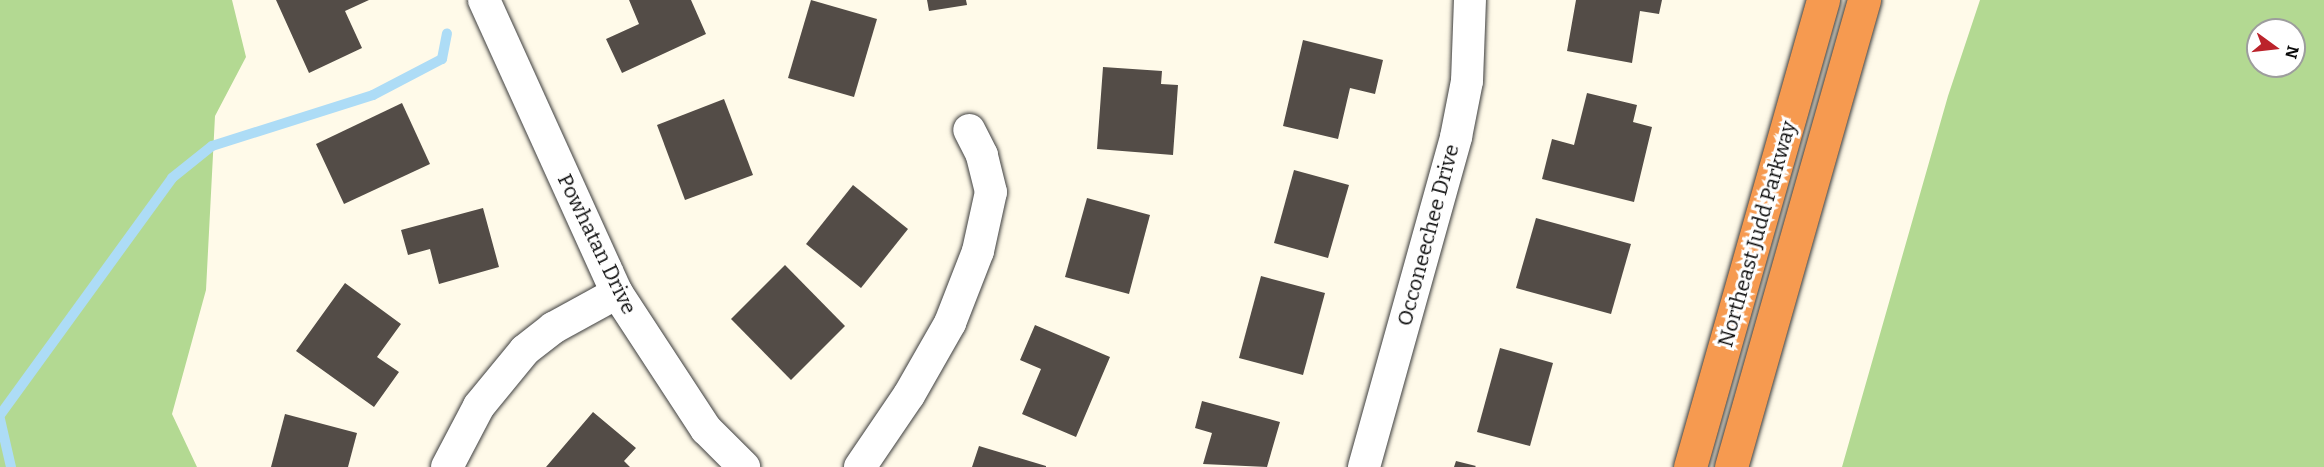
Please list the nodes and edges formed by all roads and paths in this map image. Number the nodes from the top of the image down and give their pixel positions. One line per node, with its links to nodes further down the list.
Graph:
1 (484, 0): 6 (street, Powhatan Drive)
2 (1470, 0): 10 (street, Occoneechee Drive)
3 (1823, 0): 11 (highway, Northeast Judd Parkway)
4 (1864, 0): 12 (highway, Northeast Judd Parkway)
5 (969, 130): 9 (street)
6 (616, 293): 7 (street); 8 (street, Powhatan Drive)
7 (447, 467)
8 (744, 467)
9 (860, 467)
10 (1364, 467)
11 (1690, 467)
12 (1731, 467)

